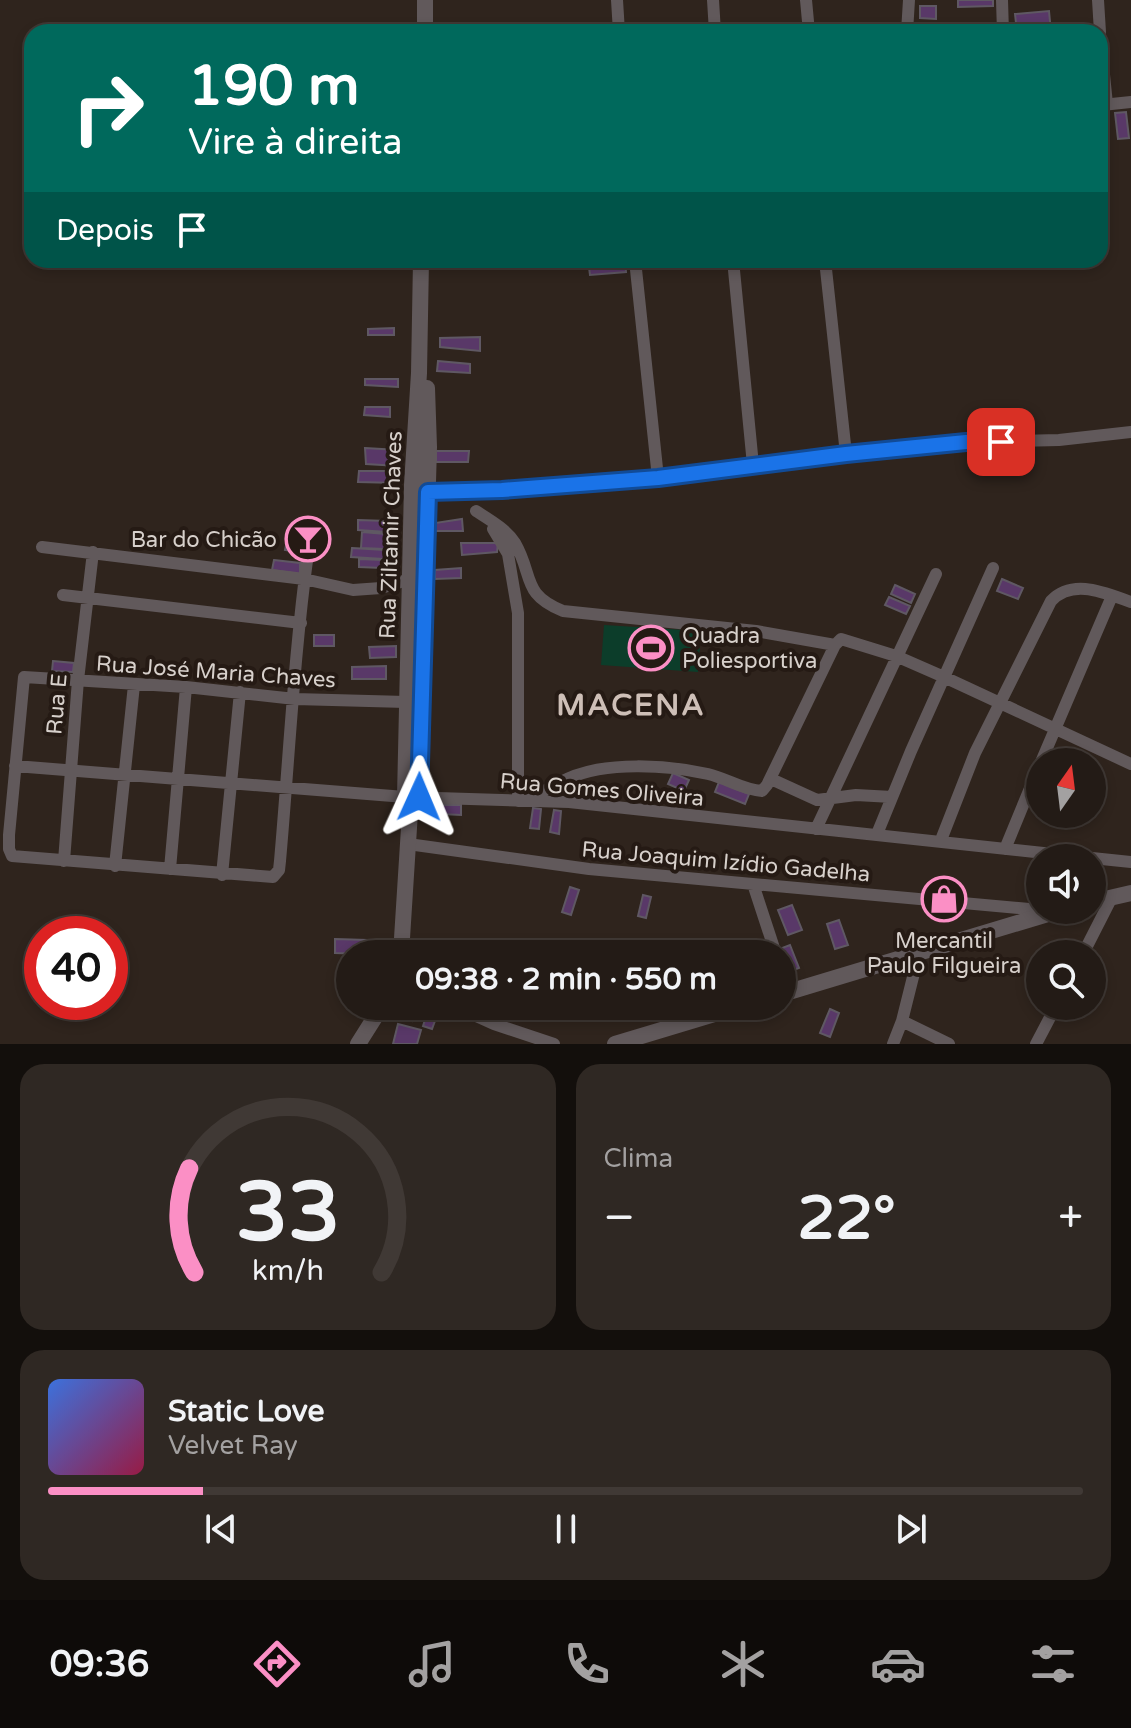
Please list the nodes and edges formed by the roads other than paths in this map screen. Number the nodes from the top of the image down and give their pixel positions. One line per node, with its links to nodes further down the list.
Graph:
1 (425, 0): 9 (street)
2 (431, 0): 10 (street)
3 (617, 0): 11 (street)
4 (713, 0): 12 (street)
5 (806, 0): 13 (street)
6 (909, 0): 14 (street)
7 (1002, 0): 15 (street)
8 (1098, 0): 16 (street)
9 (425, 24)
10 (432, 24)
11 (618, 24)
12 (714, 24)
13 (808, 24)
14 (908, 24)
15 (1003, 24)
16 (1099, 24)
17 (1131, 102): 18 (street)
18 (1108, 105)
19 (421, 268): 25 (street, Rua Ziltamir Chaves)
20 (430, 268): 25 (street, Rua Ziltamir Chaves)
21 (636, 268): 28 (street)
22 (734, 268): 27 (street)
23 (826, 268): 26 (street)
24 (1131, 432): 26 (street)
25 (421, 447): 29 (street, Rua Ziltamir Chaves); 38 (street, Rua Ziltamir Chaves)
26 (846, 454): 27 (street)
27 (753, 465): 28 (street)
28 (658, 478): 30 (street)
29 (428, 492): 30 (street); 68 (street, Rua Ziltamir Chaves)
30 (452, 493): 31 (street)
31 (476, 511): 44 (street); 67 (street)
32 (42, 547): 33 (street)
33 (93, 552): 37 (street); 41 (street, Rua E)
34 (308, 553): 37 (street)
35 (993, 568): 46 (street)
36 (936, 574): 45 (street)
37 (304, 579): 38 (street); 43 (street)
38 (410, 579): 52 (street, Rua Ziltamir Chaves)
39 (63, 595): 41 (street)
40 (1112, 596): 42 (street); 53 (street); 54 (street)
41 (86, 598): 43 (street); 47 (street, Rua E)
42 (1131, 602)
43 (301, 623): 51 (street)
44 (835, 645): 45 (street); 61 (street)
45 (896, 656): 46 (street); 66 (street)
46 (944, 677): 53 (street); 64 (street)
47 (78, 680): 48 (street, Rua José Maria Chaves); 57 (street, Rua José Maria Chaves); 58 (street, Rua E)
48 (134, 685): 49 (street, Rua José Maria Chaves); 59 (street)
49 (186, 687): 50 (street, Rua José Maria Chaves); 60 (street)
50 (240, 692): 51 (street, Rua José Maria Chaves); 62 (street)
51 (295, 699): 52 (street, Rua José Maria Chaves); 63 (street)
52 (406, 702): 68 (street, Rua Ziltamir Chaves)
53 (999, 702): 54 (street); 71 (street)
54 (1055, 728): 55 (street); 56 (street)
55 (1046, 748)
56 (1131, 764)
57 (15, 766): 58 (street, Rua Gomes Oliveira); 76 (street)
58 (70, 771): 59 (street, Rua Gomes Oliveira); 76 (street, Rua E)
59 (125, 774): 60 (street, Rua Gomes Oliveira); 78 (street)
60 (178, 779): 62 (street, Rua Gomes Oliveira); 79 (street)
61 (771, 779): 66 (street); 67 (street)
62 (230, 783): 63 (street, Rua Gomes Oliveira); 80 (street)
63 (286, 788): 68 (street, Rua Gomes Oliveira); 80 (street)
64 (892, 797): 66 (street); 70 (street)
65 (1026, 797): 73 (street)
66 (831, 799): 69 (street)
67 (523, 801): 68 (street, Rua Gomes Oliveira); 69 (street, Rua Gomes Oliveira)
68 (412, 802): 72 (street, Rua Ziltamir Chaves)
69 (816, 829): 70 (street, Rua Gomes Oliveira)
70 (877, 834): 71 (street, Rua Gomes Oliveira)
71 (941, 840): 73 (street, Rua Gomes Oliveira)
72 (408, 844): 81 (street, Rua Joaquim Izídio Gadelha); 85 (street, Rua Ziltamir Chaves)
73 (1005, 849): 74 (street, Rua Gomes Oliveira)
74 (1026, 851)
75 (1106, 860): 77 (street, Rua Gomes Oliveira)
76 (64, 861): 78 (street)
77 (1131, 862)
78 (115, 866): 79 (street)
79 (170, 869): 80 (street)
80 (222, 875)
81 (753, 884): 83 (street, Rua Joaquim Izídio Gadelha); 86 (street)
82 (1125, 892): 87 (street)
83 (1026, 908)
84 (1026, 920): 88 (street)
85 (402, 940)
86 (771, 940)
87 (1092, 940)
88 (919, 953): 89 (street); 94 (street)
89 (796, 990)
90 (373, 1020): 95 (street)
91 (485, 1020): 96 (street)
92 (695, 1020): 97 (street)
93 (1049, 1020): 100 (street)
94 (902, 1021): 98 (street); 99 (street)
95 (358, 1044)
96 (554, 1044)
97 (615, 1044)
98 (893, 1044)
99 (949, 1044)
100 (1036, 1044)

